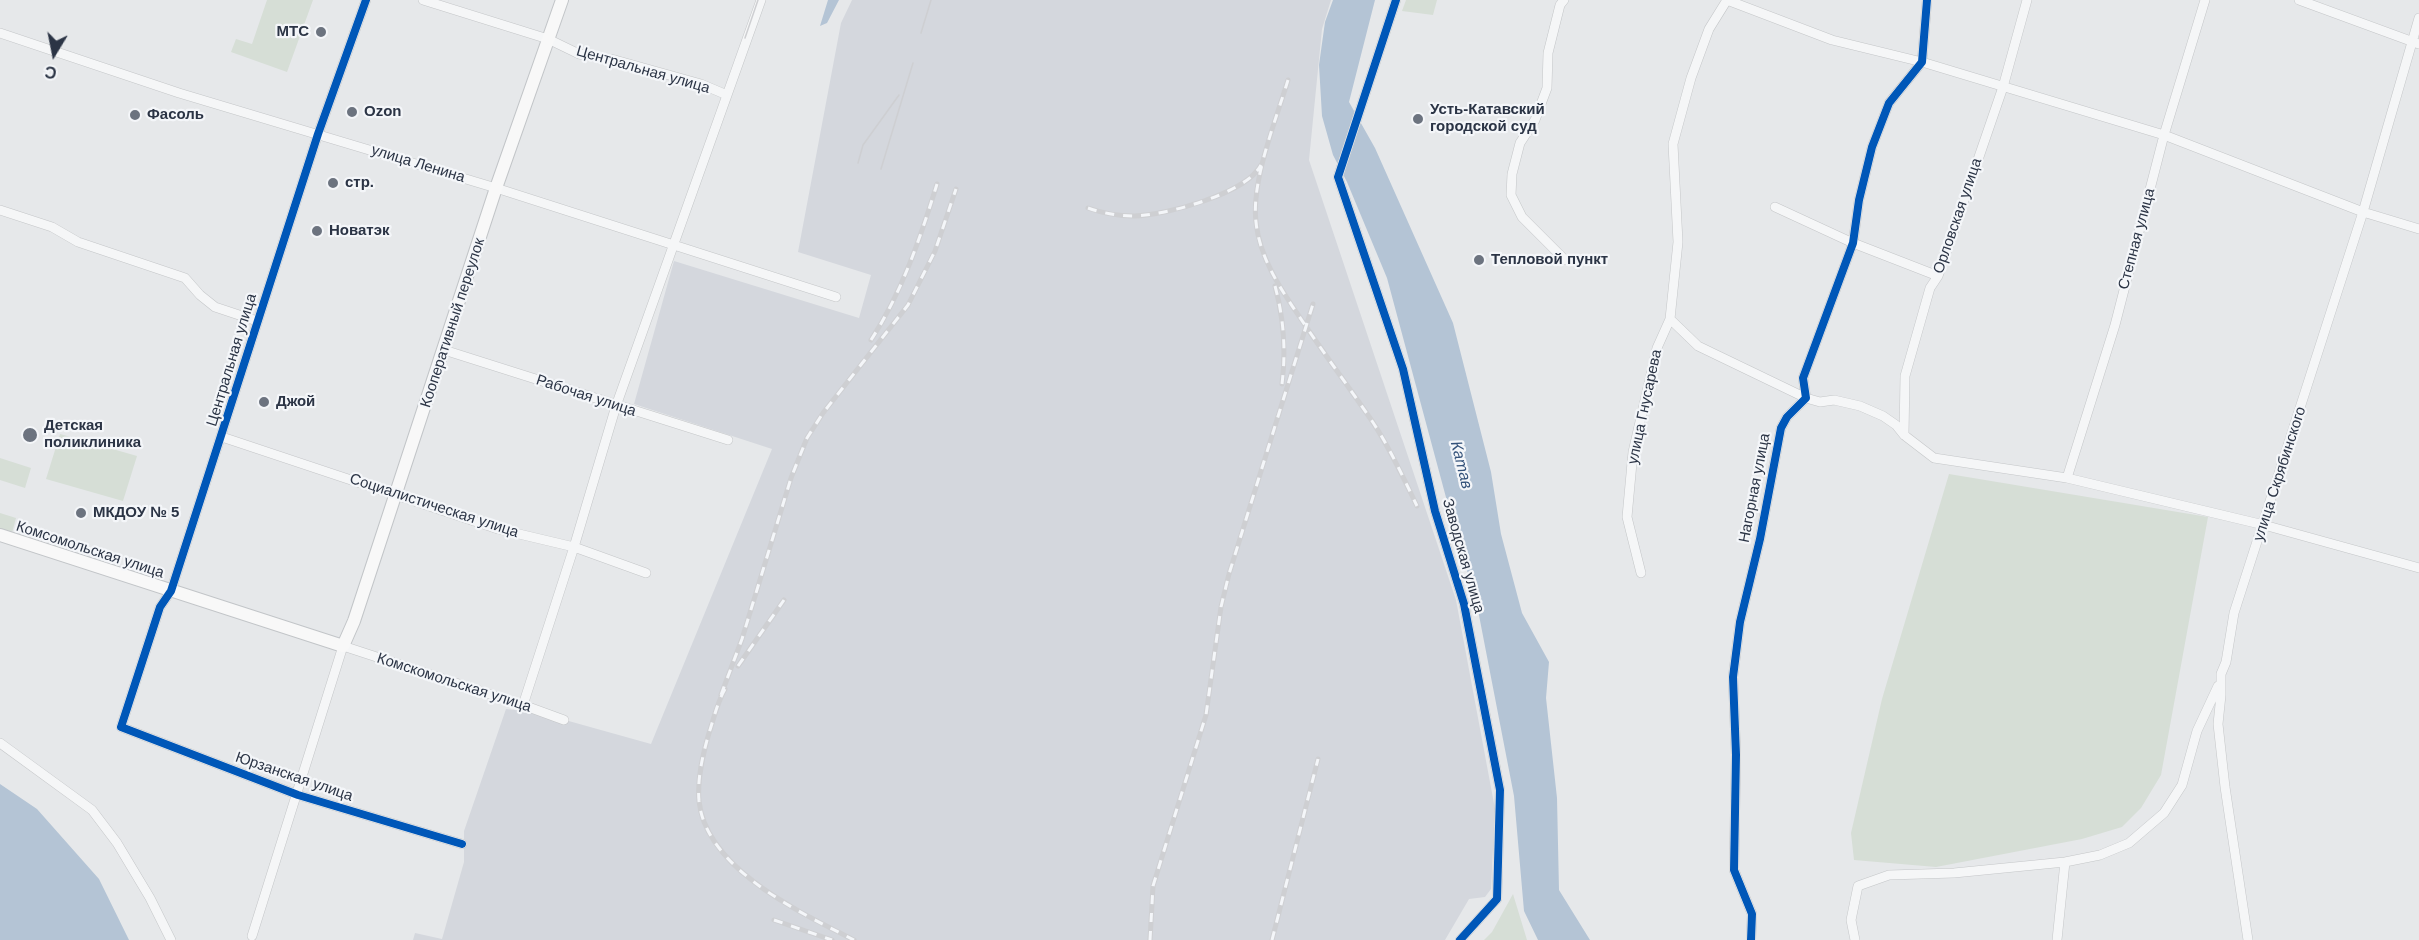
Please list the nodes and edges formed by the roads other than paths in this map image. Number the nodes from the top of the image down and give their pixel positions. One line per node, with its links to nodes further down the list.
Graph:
1 (366, 0): 19 (street, Центральная улица)
2 (423, 0): 14 (street, Центральная улица)
3 (562, 0): 14 (main road, Кооперативный переулок)
4 (761, 0): 18 (street)
5 (1396, 0): 59 (street, Заводская улица)
6 (1564, 0): 28 (street)
7 (1727, 0): 16 (street); 31 (street, улица Гнусарева)
8 (1928, 0): 16 (street)
9 (2027, 0): 17 (street, Орловская улица)
10 (2205, 0): 20 (street, Степная улица)
11 (2299, 0): 15 (street)
12 (2419, 18): 15 (street, улица Скрябинского)
13 (0, 33): 19 (street, улица Ленина)
14 (548, 39): 18 (street, Центральная улица); 21 (main road, Кооперативный переулок)
15 (2415, 43): 24 (street, улица Скрябинского)
16 (1922, 62): 17 (street); 26 (street)
17 (2003, 87): 20 (street); 29 (street, Орловская улица)
18 (727, 95): 27 (street)
19 (318, 134): 21 (street, улица Ленина); 32 (street, Центральная улица)
20 (2164, 135): 24 (street); 39 (street, Степная улица)
21 (496, 188): 27 (street, улица Ленина); 33 (main road, Кооперативный переулок)
22 (1775, 207): 26 (street)
23 (0, 210): 32 (street)
24 (2363, 212): 25 (street); 41 (street, улица Скрябинского)
25 (2419, 229)
26 (1853, 243): 29 (street); 34 (street)
27 (674, 245): 30 (street, улица Ленина); 35 (street)
28 (1565, 260)
29 (1938, 276): 36 (street, Орловская улица)
30 (836, 297)
31 (1670, 320): 34 (street); 46 (street, улица Гнусарева)
32 (258, 321): 37 (street, Центральная улица)
33 (444, 350): 35 (street, Рабочая улица); 40 (main road, Кооперативный переулок)
34 (1806, 398): 36 (street); 60 (street, Нагорная улица)
35 (616, 406): 38 (street, Рабочая улица); 43 (street)
36 (1904, 435): 39 (street)
37 (222, 437): 40 (street, Социалистическая улица); 47 (street, Центральная улица)
38 (728, 440)
39 (2067, 478): 41 (street)
40 (397, 495): 43 (street, Социалистическая улица); 48 (main road, Кооперативный переулок)
41 (2264, 525): 44 (street); 49 (street, улица Скрябинского)
42 (0, 536): 47 (main road, Комсомольская улица)
43 (574, 547): 45 (street, Социалистическая улица); 50 (street)
44 (2419, 568)
45 (646, 573)
46 (1641, 573)
47 (171, 591): 48 (main road, Комсомольская улица); 52 (street, Центральная улица)
48 (343, 646): 50 (street, Комскомольская улица); 54 (street)
49 (2221, 674): 56 (street); 63 (street, улица Скрябинского)
50 (523, 705): 51 (street, Комскомольская улица)
51 (564, 720)
52 (121, 727): 54 (street, Юрзанская улица)
53 (0, 743): 58 (street)
54 (298, 795): 55 (street, Юрзанская улица); 57 (street)
55 (462, 844)
56 (2065, 862): 61 (street); 62 (street)
57 (252, 936)
58 (171, 940)
59 (1460, 940)
60 (1751, 940)
61 (1856, 940)
62 (2057, 940)
63 (2248, 940)

